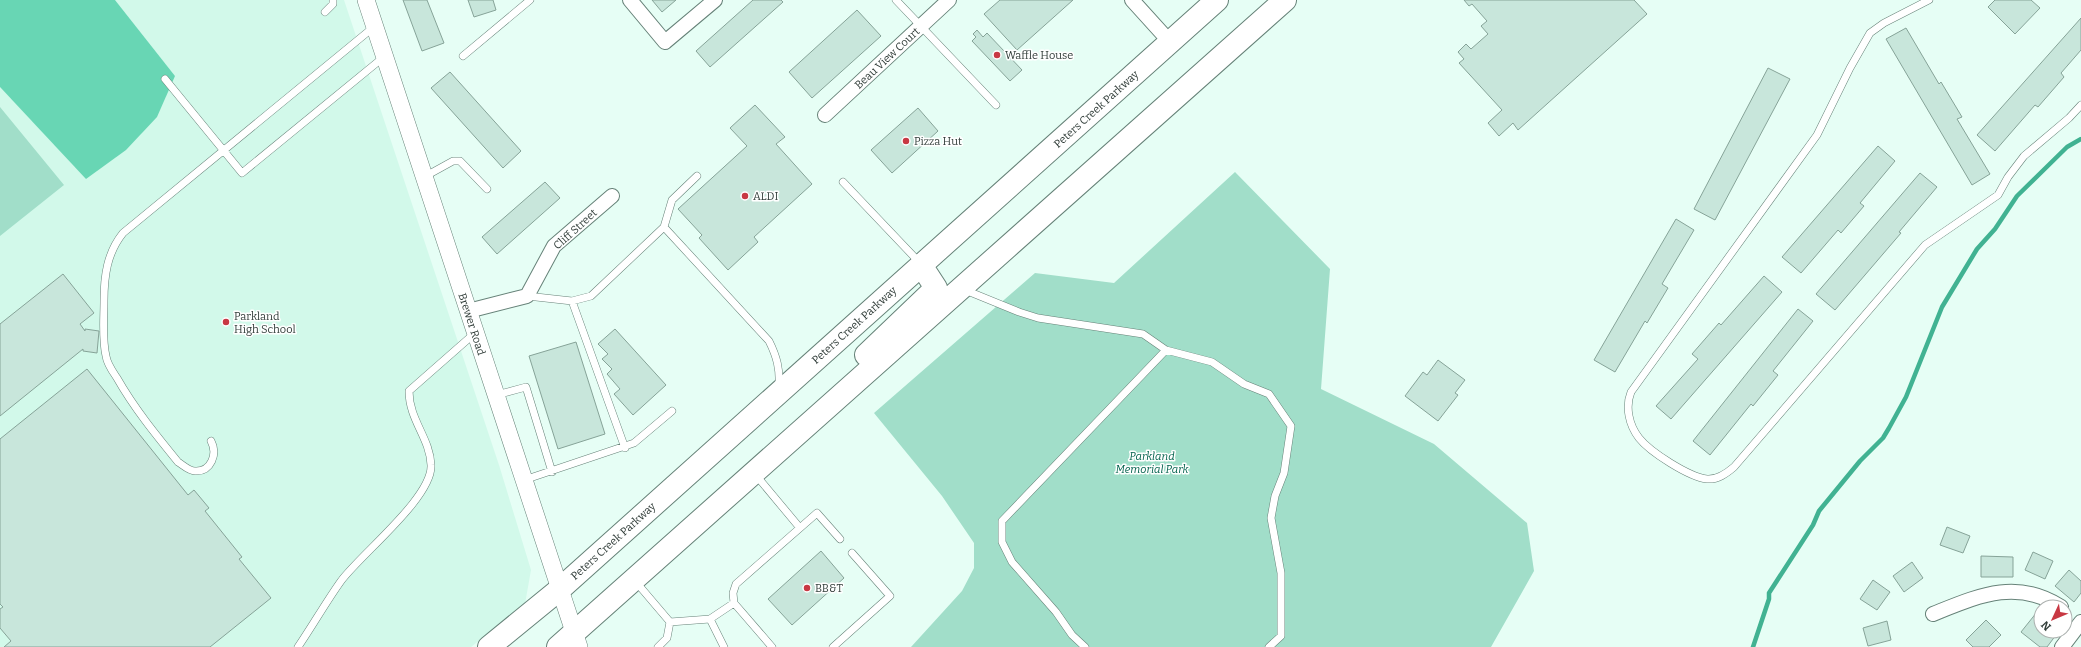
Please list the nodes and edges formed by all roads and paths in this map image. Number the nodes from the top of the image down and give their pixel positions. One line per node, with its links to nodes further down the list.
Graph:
1 (333, 0): 12 (lane)
2 (366, 0): 13 (street, Brewer Road)
3 (530, 0): 17 (lane)
4 (630, 0): 5 (street)
5 (715, 0)
6 (896, 0): 14 (lane)
7 (949, 0): 14 (street, Beau View Court)
8 (1132, 0): 15 (street)
9 (1217, 0): 15 (main road, Peters Creek Parkway)
10 (1285, 0): 30 (main road)
11 (1929, 0): 20 (lane)
12 (325, 12)
13 (375, 26): 16 (street, Brewer Road); 22 (lane)
14 (921, 27): 19 (lane); 21 (street, Beau View Court)
15 (1170, 42): 29 (main road, Peters Creek Parkway)
16 (385, 56): 22 (lane); 24 (street, Brewer Road)
17 (463, 56)
18 (165, 79): 22 (lane)
19 (996, 105)
20 (2081, 105)
21 (825, 115)
22 (224, 150): 39 (lane)
23 (697, 176): 28 (lane)
24 (424, 177): 26 (lane); 33 (street, Brewer Road)
25 (843, 182): 29 (lane)
26 (486, 189)
27 (612, 196): 31 (street, Cliff Street)
28 (664, 227): 32 (lane); 36 (lane)
29 (921, 264): 36 (main road, Peters Creek Parkway); 41 (main road)
30 (961, 288): 35 (lane); 41 (main road)
31 (527, 296): 32 (lane); 33 (street)
32 (572, 301): 40 (lane)
33 (468, 311): 34 (street, Brewer Road)
34 (475, 332): 37 (street, Brewer Road); 56 (lane)
35 (1166, 350): 63 (lane); 64 (lane)
36 (778, 393): 48 (main road, Peters Creek Parkway)
37 (496, 395): 42 (lane); 43 (street, Brewer Road)
38 (672, 412): 40 (lane)
39 (211, 441)
40 (625, 448): 42 (lane)
41 (758, 470): 44 (lane); 47 (main road)
42 (552, 472): 43 (lane)
43 (524, 480): 48 (street, Brewer Road)
44 (800, 528): 45 (lane); 50 (lane)
45 (840, 539)
46 (852, 553): 62 (lane)
47 (634, 580): 54 (lane); 55 (main road)
48 (560, 589): 55 (street, Brewer Road); 57 (main road, Peters Creek Parkway)
49 (2047, 599): 51 (street)
50 (734, 603): 52 (lane); 61 (lane)
51 (1933, 614)
52 (710, 619): 54 (lane); 60 (lane)
53 (2081, 621): 65 (street)
54 (670, 622): 59 (lane)
55 (577, 640): 58 (main road)
56 (298, 647)
57 (489, 647)
58 (558, 647)
59 (658, 647)
60 (724, 647)
61 (772, 647)
62 (833, 647)
63 (1085, 647)
64 (1269, 647)
65 (2062, 647)

